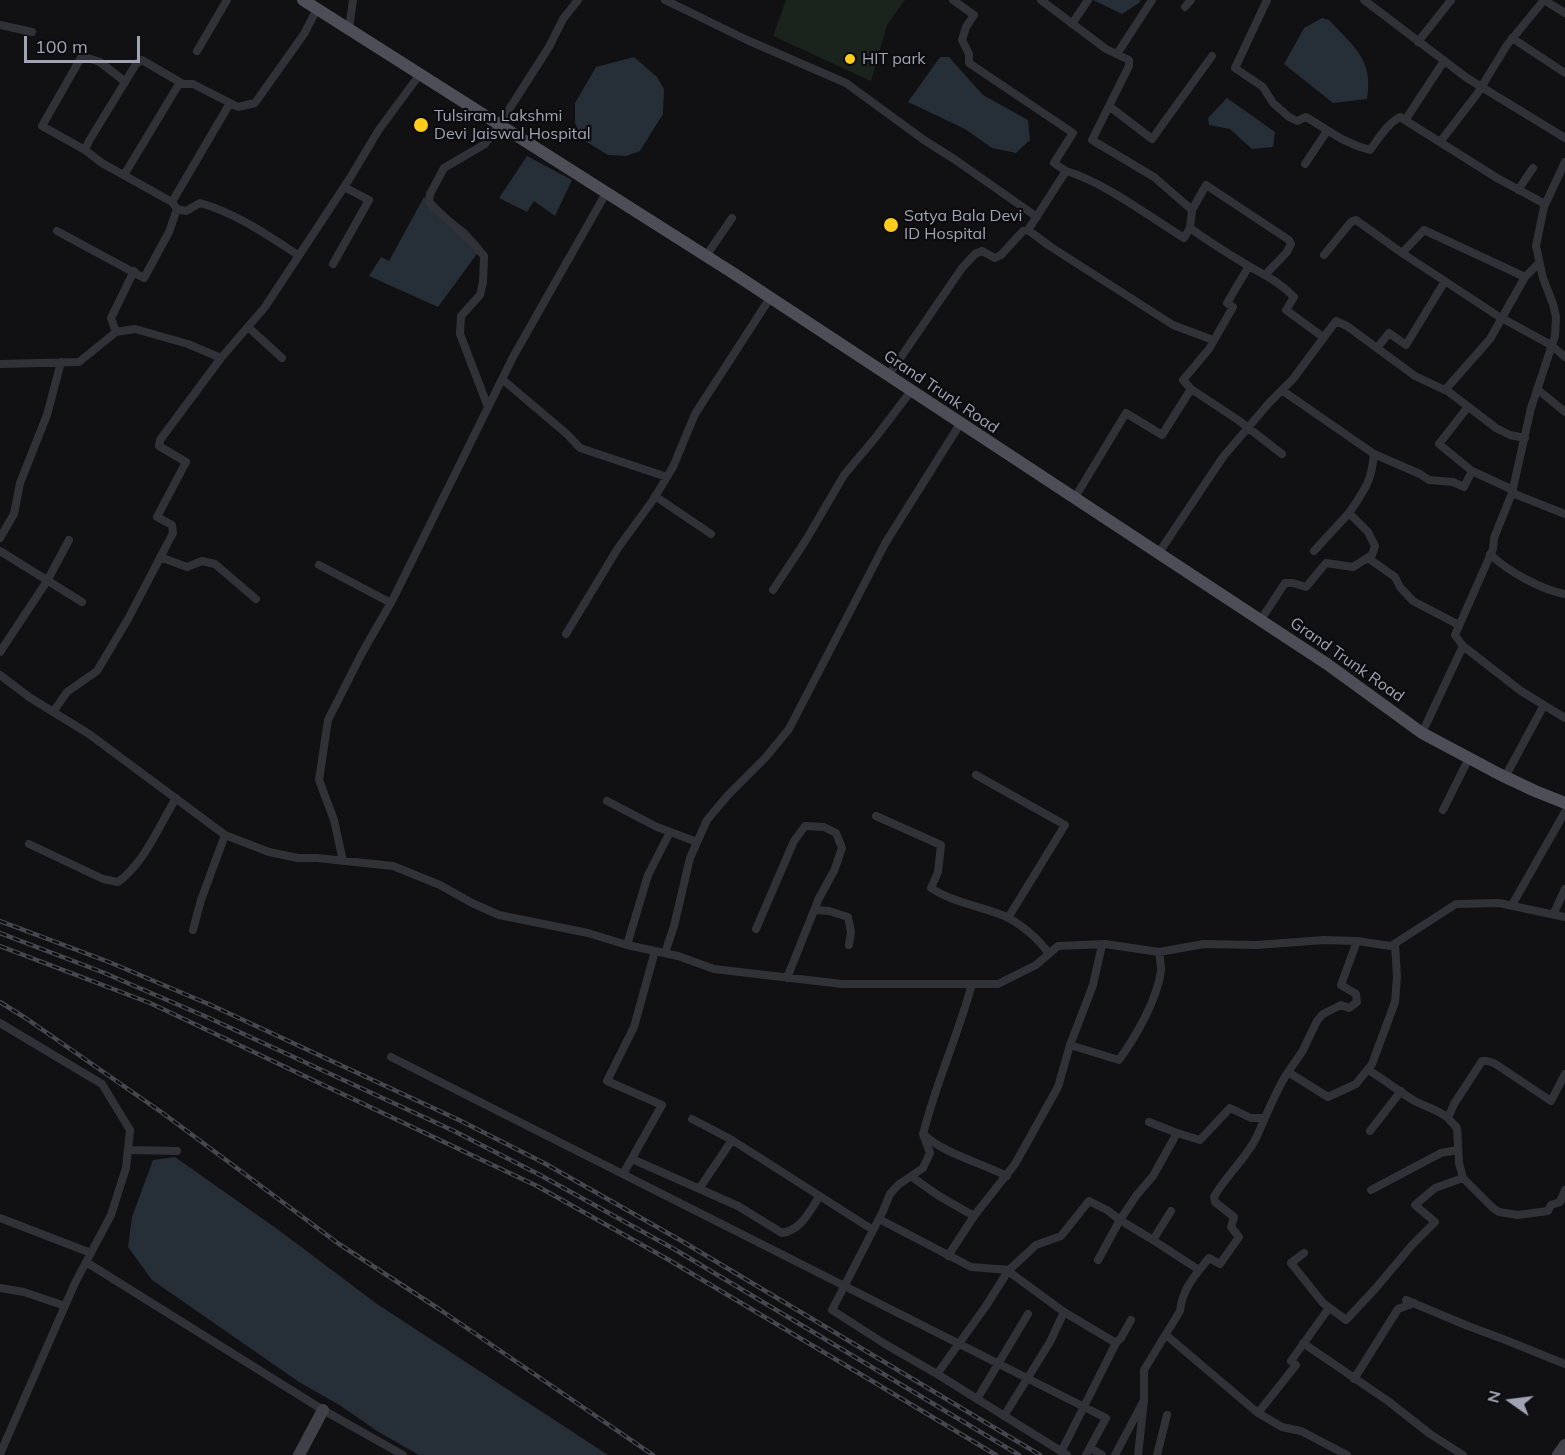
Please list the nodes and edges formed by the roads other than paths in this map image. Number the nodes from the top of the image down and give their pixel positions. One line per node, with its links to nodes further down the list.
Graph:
1 (228, 0): 22 (street)
2 (303, 0): 14 (main road, Grand Trunk Road)
3 (353, 0): 18 (street)
4 (578, 0): 34 (street)
5 (665, 0): 50 (street)
6 (953, 0): 42 (street)
7 (1041, 0): 16 (street)
8 (1088, 0): 16 (street)
9 (1152, 0): 23 (street)
10 (1267, 0): 35 (street)
11 (1364, 0): 21 (street)
12 (1451, 0): 21 (street)
13 (1544, 0): 15 (street); 20 (street)
14 (317, 9): 18 (main road, Grand Trunk Road); 31 (street)
15 (1565, 13)
16 (1072, 24): 23 (street)
17 (0, 25): 19 (street)
18 (349, 29): 27 (main road, Grand Trunk Road)
19 (32, 32)
20 (1512, 38): 26 (street); 30 (street)
21 (1418, 42): 25 (street)
22 (197, 51)
23 (1117, 54): 32 (street)
24 (1212, 56): 32 (street)
25 (1444, 61): 30 (street); 33 (street)
26 (1565, 73)
27 (420, 74): 34 (main road, Grand Trunk Road); 44 (street)
28 (124, 81): 29 (street); 38 (street); 38 (street)
29 (183, 84): 31 (street); 43 (street)
30 (1481, 87): 36 (street); 37 (street)
31 (230, 103): 48 (street)
32 (1109, 106): 49 (street)
33 (1406, 119): 35 (street); 37 (street)
34 (499, 125): 46 (main road, Grand Trunk Road); 88 (street)
35 (1327, 131): 40 (street)
36 (1565, 138)
37 (1440, 142): 45 (street)
38 (85, 150): 43 (street)
39 (1565, 162): 47 (street)
40 (1305, 164)
41 (1533, 168): 45 (street)
42 (1066, 171): 50 (street); 52 (street)
43 (124, 175): 48 (street)
44 (344, 187): 56 (street); 60 (street)
45 (1518, 190): 47 (street)
46 (606, 193): 58 (main road, Grand Trunk Road); 82 (street)
47 (1545, 204): 59 (street)
48 (174, 206): 56 (street); 62 (street)
49 (1192, 210): 52 (street); 63 (street)
50 (1037, 217): 53 (street)
51 (732, 218): 58 (street)
52 (1190, 228): 61 (street)
53 (1028, 230): 73 (street); 81 (street)
54 (57, 231): 62 (street)
55 (1402, 253): 57 (street); 64 (street); 65 (street)
56 (298, 255): 70 (street)
57 (1324, 255)
58 (706, 256): 66 (main road, Grand Trunk Road)
59 (1539, 263): 64 (street); 67 (street)
60 (333, 264)
61 (1249, 266): 63 (street); 73 (street)
62 (134, 271): 71 (street)
63 (1265, 274): 72 (street)
64 (1525, 278): 69 (street)
65 (1445, 281): 69 (street); 75 (street)
66 (770, 298): 81 (main road, Grand Trunk Road); 97 (street)
67 (1553, 304): 68 (street); 74 (street)
68 (1565, 308)
69 (1502, 318): 74 (street); 85 (street)
70 (248, 327): 77 (street); 78 (street)
71 (116, 332): 77 (street); 79 (street)
72 (1323, 337): 75 (street); 87 (street)
73 (1213, 340): 83 (street)
74 (1551, 345): 76 (street); 84 (street)
75 (1377, 348): 85 (street)
76 (1565, 357)
77 (221, 358): 110 (street)
78 (282, 358)
79 (61, 362): 80 (street); 104 (street)
80 (0, 364)
81 (888, 376): 86 (main road, Grand Trunk Road)
82 (502, 379): 88 (street); 97 (street)
83 (1191, 389): 92 (street); 100 (street)
84 (1537, 389): 90 (street); 93 (street)
85 (1445, 390): 89 (street)
86 (910, 391): 91 (main road, Grand Trunk Road); 114 (street)
87 (1283, 391): 92 (street); 95 (street)
88 (488, 407): 118 (street)
89 (1467, 408): 93 (street); 96 (street)
90 (1565, 412)
91 (960, 424): 100 (main road, Grand Trunk Road); 140 (street)
92 (1248, 428): 94 (street); 108 (street)
93 (1525, 438): 98 (street)
94 (1282, 454)
95 (1374, 454): 96 (street); 101 (street)
96 (1472, 471): 98 (street)
97 (667, 477): 99 (street)
98 (1513, 491): 102 (street); 109 (street)
99 (655, 496): 103 (street); 121 (street)
100 (1074, 499): 108 (main road, Grand Trunk Road)
101 (1349, 513): 107 (street); 111 (street)
102 (1565, 514)
103 (711, 534)
104 (0, 538)
105 (69, 540): 113 (street)
106 (0, 551): 113 (street)
107 (1314, 551)
108 (1158, 554): 119 (main road, Grand Trunk Road)
109 (1490, 554): 115 (street); 120 (street)
110 (160, 557): 116 (street); 126 (street)
111 (1368, 558): 119 (street); 120 (street)
112 (319, 565): 118 (street)
113 (47, 581): 117 (street); 123 (street)
114 (773, 590)
115 (1565, 594)
116 (256, 599)
117 (81, 602)
118 (391, 603): 142 (street)
119 (1260, 621): 128 (main road, Grand Trunk Road)
120 (1459, 625): 122 (street)
121 (566, 634)
122 (1463, 646): 125 (street); 128 (street)
123 (0, 652)
124 (0, 675): 126 (street)
125 (1544, 705): 127 (street); 131 (street)
126 (53, 712): 132 (street)
127 (1565, 718)
128 (1422, 733): 129 (main road, Grand Trunk Road)
129 (1469, 758): 131 (main road, Grand Trunk Road); 135 (street)
130 (976, 775): 148 (street)
131 (1505, 777): 134 (main road, Grand Trunk Road)
132 (176, 798): 139 (street); 141 (street)
133 (607, 801): 138 (street)
134 (1565, 802)
135 (1443, 810)
136 (1565, 812): 144 (street)
137 (876, 816): 148 (street)
138 (670, 832): 140 (street); 153 (street)
139 (225, 835): 142 (street); 149 (street)
140 (697, 842): 158 (street)
141 (29, 844)
142 (343, 861): 153 (street)
143 (1565, 890): 146 (street)
144 (1512, 905): 146 (street); 152 (street)
145 (815, 910): 150 (street); 154 (street); 160 (street)
146 (1554, 913): 147 (street)
147 (1565, 917)
148 (1008, 918): 159 (street)
149 (193, 930)
150 (756, 930)
151 (1357, 941): 152 (street); 157 (street); 166 (street)
152 (1395, 944): 165 (street)
153 (627, 945): 156 (street)
154 (849, 945)
155 (1102, 945): 157 (street); 159 (street); 163 (street)
156 (655, 951): 158 (street); 180 (street)
157 (1159, 952): 163 (street)
158 (665, 953): 160 (street)
159 (1049, 954): 161 (street)
160 (787, 978): 161 (street)
161 (972, 984): 175 (street)
162 (0, 1023): 177 (street)
163 (1070, 1045): 182 (street)
164 (391, 1057): 181 (street)
165 (1368, 1070): 166 (street); 168 (street)
166 (1288, 1072): 169 (street)
167 (1565, 1074): 170 (street)
168 (1401, 1091): 170 (street); 173 (street)
169 (1265, 1118): 174 (street); 202 (street)
170 (1448, 1118): 178 (street)
171 (692, 1119): 176 (street)
172 (1149, 1122): 174 (street)
173 (1370, 1131)
174 (1177, 1133): 193 (street)
175 (923, 1134): 182 (street); 183 (street)
176 (732, 1140): 185 (street); 188 (street)
177 (128, 1150): 179 (street); 196 (street)
178 (1458, 1150): 184 (street); 186 (street)
179 (177, 1151)
180 (632, 1159): 181 (street); 185 (street)
181 (623, 1174): 203 (street)
182 (1007, 1176): 190 (street)
183 (912, 1177): 190 (street); 192 (street)
184 (1464, 1178): 187 (street); 206 (street)
185 (699, 1189): 188 (street)
186 (1371, 1190)
187 (1565, 1190)
188 (819, 1197): 194 (street)
189 (1171, 1211): 195 (street)
190 (974, 1216): 198 (street)
191 (0, 1218): 196 (street)
192 (879, 1219): 194 (street); 198 (street)
193 (1120, 1220): 195 (street); 199 (street); 201 (street)
194 (873, 1230): 203 (street)
195 (1153, 1240): 202 (street)
196 (91, 1253): 200 (street)
197 (1304, 1253): 206 (street)
198 (948, 1256): 201 (street)
199 (1098, 1260)
200 (86, 1262): 205 (street); 222 (street)
201 (1009, 1270): 207 (street); 213 (street)
202 (1199, 1270): 210 (street)
203 (845, 1287): 213 (street); 216 (street)
204 (0, 1288): 205 (street)
205 (65, 1305): 227 (street)
206 (1329, 1308): 212 (street)
207 (1064, 1312): 211 (street); 217 (street)
208 (1028, 1314): 214 (street)
209 (1131, 1320): 211 (street)
210 (1166, 1335): 220 (street); 223 (street)
211 (1116, 1343): 221 (street)
212 (1303, 1343): 218 (street); 223 (street)
213 (958, 1344): 214 (street); 216 (street)
214 (998, 1364): 217 (street); 219 (street)
215 (1565, 1364): 218 (street)
216 (937, 1374): 219 (street)
217 (1027, 1379): 221 (street); 224 (street)
218 (1354, 1379): 239 (street)
219 (977, 1399): 224 (street)
220 (1143, 1400): 235 (street); 236 (street)
221 (1083, 1407): 229 (street); 230 (street)
222 (323, 1410): 232 (street); 233 (street)
223 (1258, 1413): 238 (street)
224 (1004, 1416): 230 (street)
225 (1167, 1416): 237 (street)
226 (0, 1431): 227 (street)
227 (10, 1433): 231 (street)
228 (1565, 1445): 240 (street)
229 (1088, 1451): 234 (street)
230 (1064, 1453)
231 (0, 1454)
232 (299, 1455)
233 (403, 1455)
234 (1102, 1455)
235 (1115, 1455)
236 (1138, 1455)
237 (1157, 1455)
238 (1347, 1455)
239 (1463, 1455)
240 (1558, 1455)

